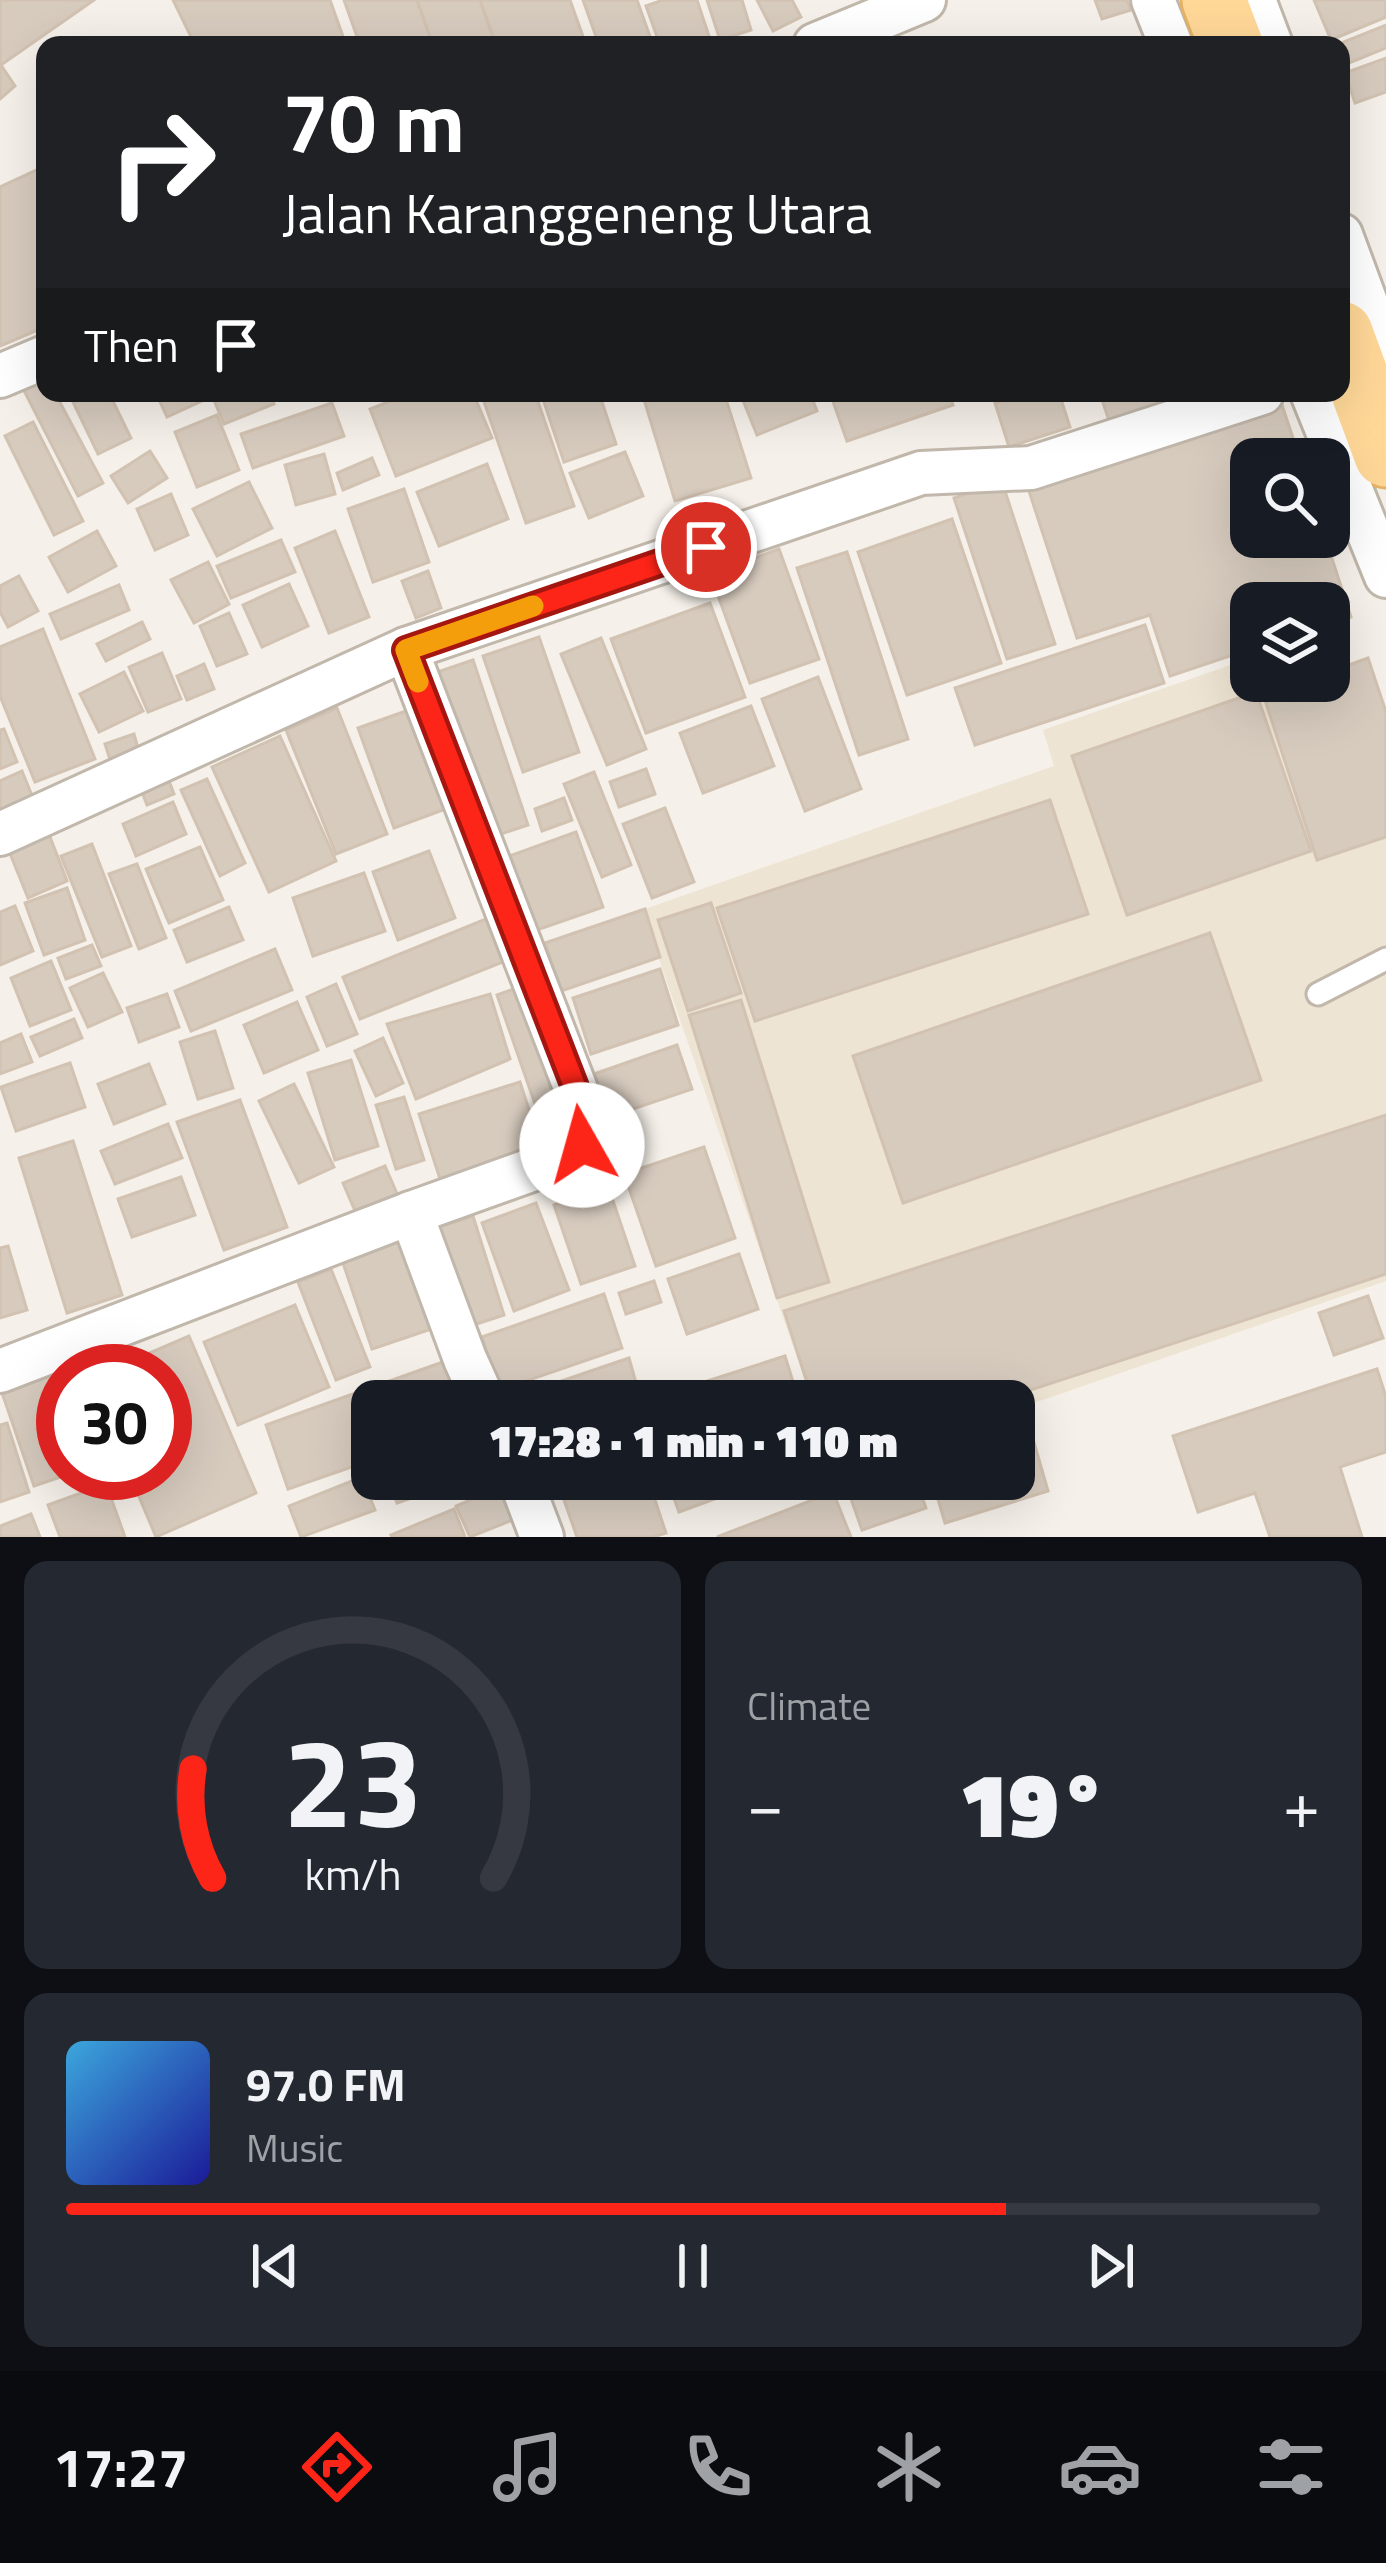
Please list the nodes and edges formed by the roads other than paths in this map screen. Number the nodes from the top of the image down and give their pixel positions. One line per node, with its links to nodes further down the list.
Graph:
1 (924, 0): 5 (street)
2 (1153, 0): 6 (street)
3 (1214, 0): 7 (main road)
4 (1254, 0): 8 (street)
5 (837, 36)
6 (1167, 36)
7 (1228, 36)
8 (1268, 36)
9 (1353, 340): 13 (main road); 14 (street)
10 (36, 361): 11 (street)
11 (0, 376)
12 (1234, 402): 15 (street)
13 (1386, 455)
14 (1386, 576)
15 (406, 650): 16 (street); 19 (street)
16 (0, 834)
17 (1386, 959): 18 (lane)
18 (1318, 994)
19 (411, 1213): 20 (street); 21 (street)
20 (0, 1371)
21 (474, 1380)
22 (528, 1500): 23 (street)
23 (542, 1537)

